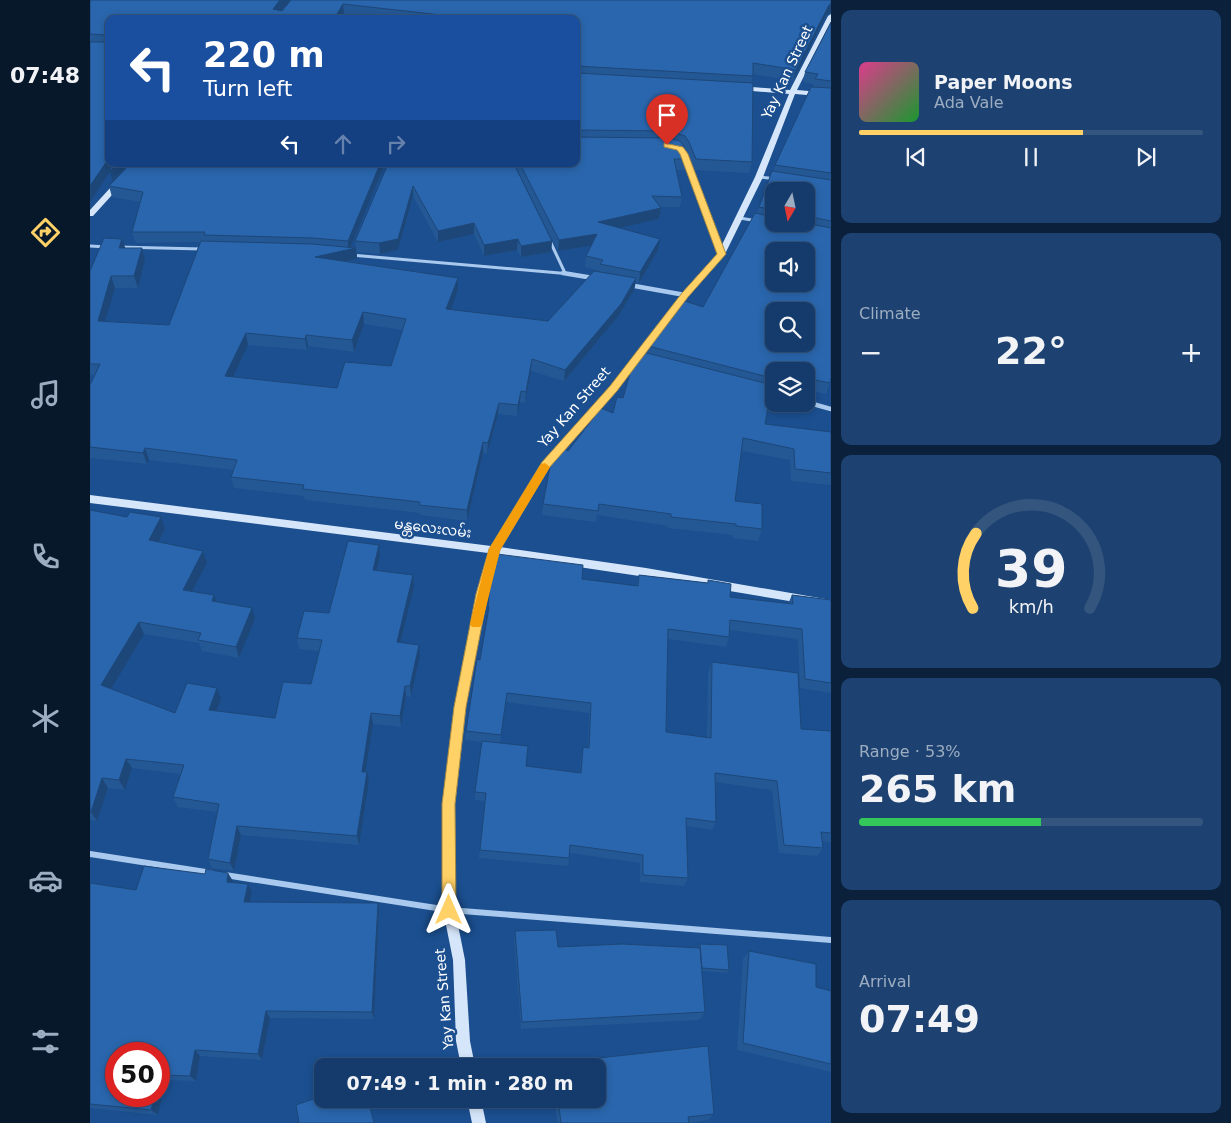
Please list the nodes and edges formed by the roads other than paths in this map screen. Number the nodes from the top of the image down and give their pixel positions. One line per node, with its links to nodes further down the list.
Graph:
1 (831, 16): 3 (main road, Yay Kan Street)
2 (734, 88): 3 (main road)
3 (793, 91): 4 (main road); 7 (main road, Yay Kan Street)
4 (831, 94)
5 (684, 154): 17 (street)
6 (133, 167): 9 (main road)
7 (759, 177): 8 (street); 10 (main road, Yay Kan Street)
8 (786, 181)
9 (90, 214)
10 (740, 218): 11 (street); 17 (main road, Yay Kan Street)
11 (765, 223)
12 (549, 239): 19 (street)
13 (90, 246): 15 (street)
14 (355, 246): 18 (street)
15 (204, 249)
16 (342, 254): 18 (street)
17 (721, 254): 22 (main road, Yay Kan Street)
18 (351, 255): 19 (street)
19 (565, 273): 20 (street)
20 (602, 280)
21 (620, 283): 22 (street)
22 (685, 295): 26 (main road, Yay Kan Street)
23 (815, 404): 24 (street)
24 (831, 408)
25 (90, 499): 26 (main road, မန္တလေးလမ်း)
26 (494, 549): 27 (main road, မန္တလေးလမ်း); 29 (main road, Yay Kan Street)
27 (831, 604)
28 (90, 854): 29 (street)
29 (449, 910): 30 (street); 31 (main road, Yay Kan Street)
30 (831, 940)
31 (467, 1058)
32 (476, 1108): 33 (main road)
33 (479, 1123)

